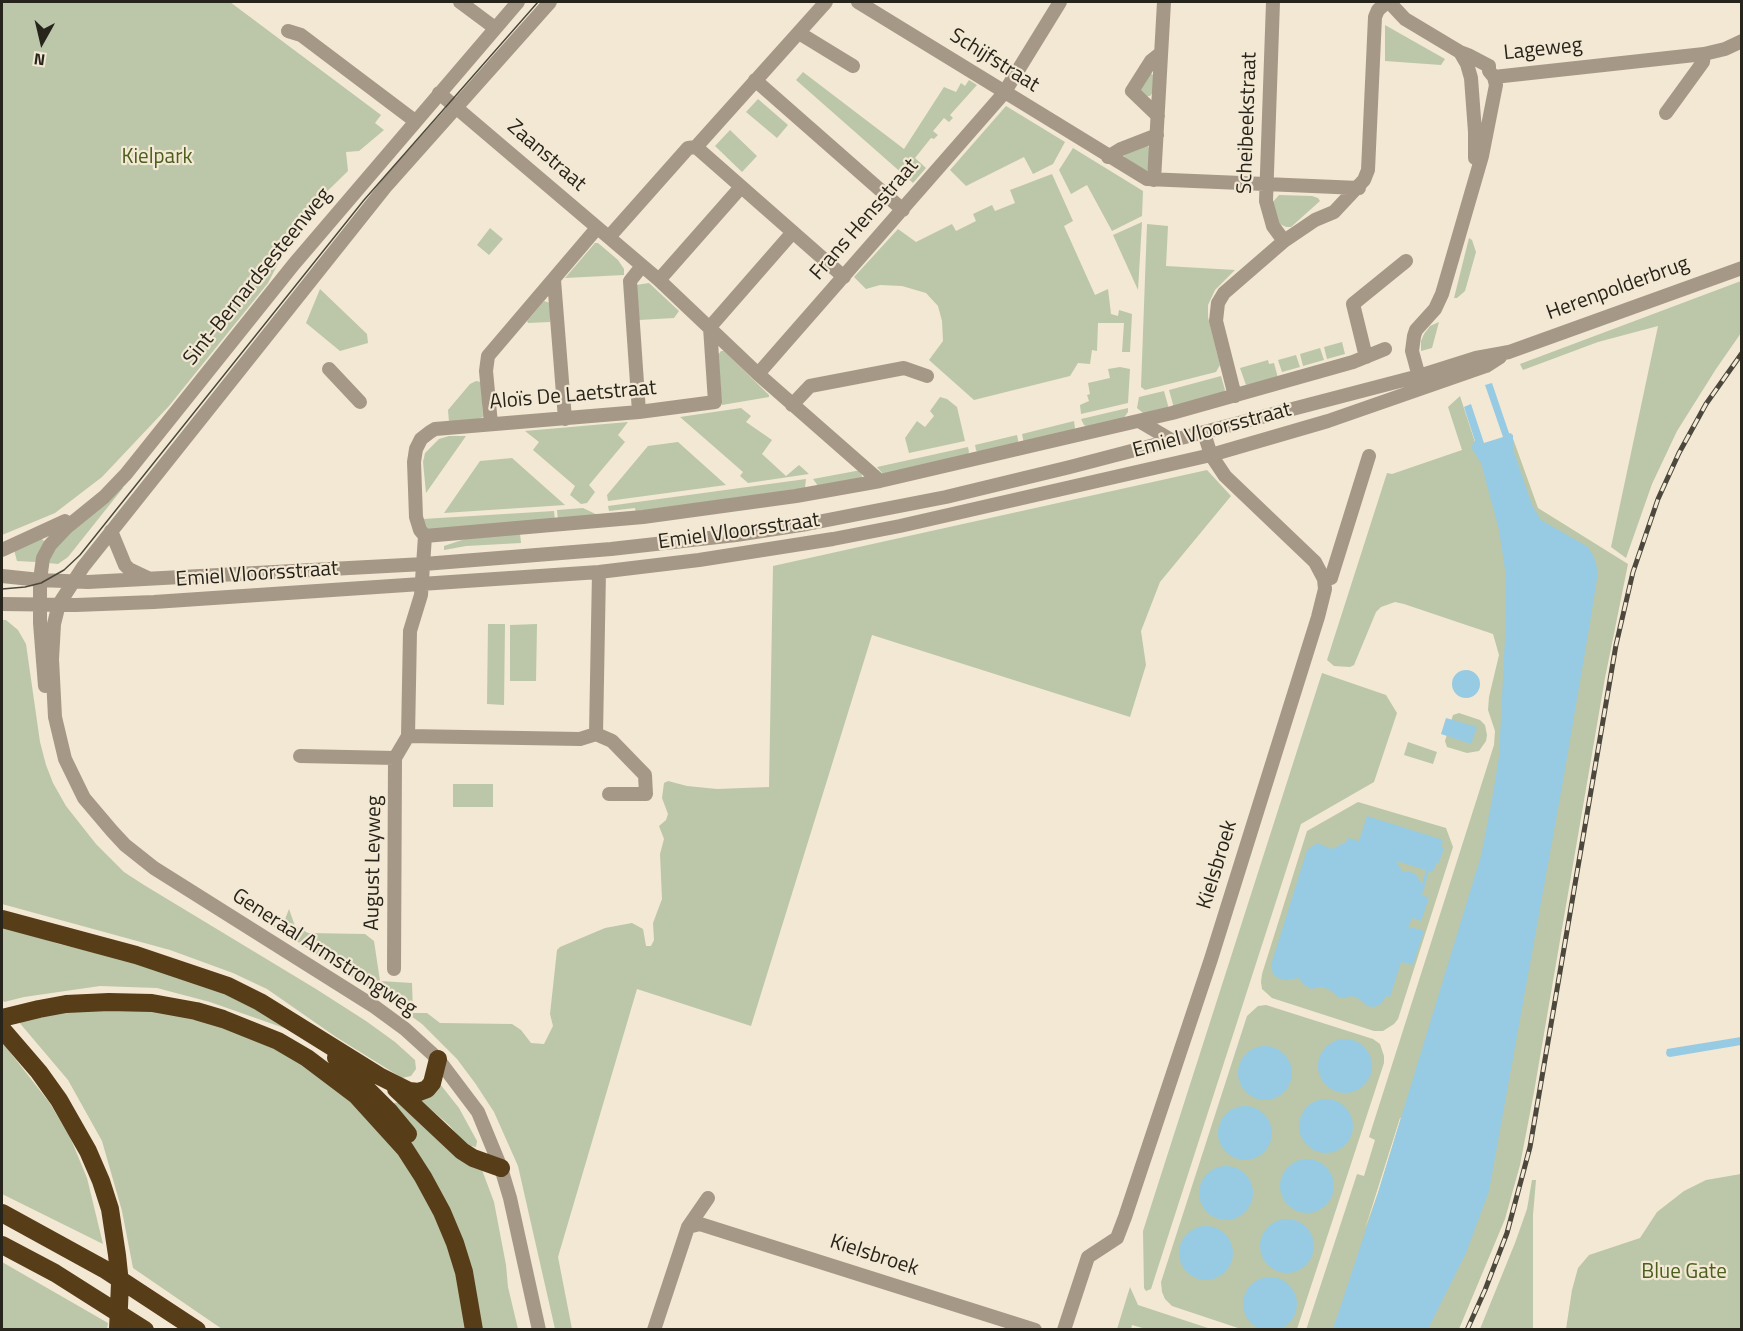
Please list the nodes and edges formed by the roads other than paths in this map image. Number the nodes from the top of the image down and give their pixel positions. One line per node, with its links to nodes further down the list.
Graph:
1 (460, 2): 10 (street)
2 (518, 2): 10 (street, Sint-Bernardsesteenweg)
3 (550, 2): 23 (street, Sint-Bernardsesteenweg)
4 (826, 2): 12 (street)
5 (858, 2): 22 (street, Schijfstraat)
6 (1060, 2): 22 (street, Frans Hensstraat)
7 (1164, 2): 15 (street)
8 (1273, 2): 32 (street, Scheibeekstraat)
9 (1388, 2): 14 (street, Lageweg); 34 (street)
10 (495, 28): 21 (street, Sint-Bernardsesteenweg)
11 (288, 31): 26 (street)
12 (799, 33): 17 (street); 19 (street)
13 (1742, 40): 16 (street, Lageweg)
14 (1460, 52): 18 (street, Lageweg); 20 (street)
15 (1161, 53): 25 (street); 25 (street)
16 (1704, 54): 18 (street, Lageweg); 24 (street)
17 (853, 66)
18 (1492, 79): 20 (street); 20 (street); 30 (street)
19 (755, 80): 28 (street); 35 (street)
20 (1471, 83): 30 (street)
21 (439, 93): 23 (street, Zaanstraat); 26 (street, Sint-Bernardsesteenweg)
22 (1004, 93): 29 (street, Schijfstraat); 35 (street, Frans Hensstraat)
23 (457, 107): 36 (street, Zaanstraat); 66 (street, Sint-Bernardsesteenweg)
24 (1666, 113)
25 (1158, 116): 27 (street)
26 (415, 121): 65 (street, Sint-Bernardsesteenweg)
27 (1157, 135): 29 (street); 31 (street)
28 (696, 147): 33 (street); 38 (street)
29 (1108, 157): 31 (street, Schijfstraat)
30 (1475, 178): 52 (street)
31 (1154, 180): 32 (street)
32 (1265, 183): 34 (street); 39 (street, Scheibeekstraat)
33 (741, 187): 37 (street); 45 (street)
34 (1359, 188): 39 (street)
35 (903, 210): 43 (street, Frans Hensstraat)
36 (597, 228): 38 (street, Zaanstraat); 44 (street)
37 (793, 232): 43 (street); 46 (street)
38 (609, 237): 41 (street, Zaanstraat)
39 (1284, 241): 53 (street)
40 (1406, 261): 48 (street)
41 (642, 266): 45 (street, Zaanstraat); 56 (street)
42 (1742, 268): 52 (street, Herenpolderbrug)
43 (843, 277): 50 (street, Frans Hensstraat)
44 (554, 280): 57 (street); 59 (street)
45 (659, 280): 46 (street, Zaanstraat)
46 (710, 327): 50 (street, Zaanstraat); 56 (street, Aloïs De Laetstraat)
47 (1385, 349): 48 (street, Emiel Vloorsstraat)
48 (1366, 357): 53 (street, Emiel Vloorsstraat)
49 (329, 369): 54 (street)
50 (758, 374): 55 (street, Zaanstraat)
51 (927, 376): 55 (street)
52 (1420, 382): 60 (street, Emiel Vloorsstraat); 62 (street, Emiel Vloorsstraat)
53 (1235, 396): 58 (street, Emiel Vloorsstraat)
54 (360, 402)
55 (792, 405): 64 (street, Zaanstraat)
56 (639, 412): 57 (street, Aloïs De Laetstraat)
57 (565, 419): 59 (street, Aloïs De Laetstraat)
58 (1139, 421): 61 (street, Emiel Vloorsstraat); 64 (street, Emiel Vloorsstraat)
59 (491, 424): 67 (street, Aloïs De Laetstraat)
60 (1204, 433): 61 (street, Emiel Vloorsstraat); 62 (street)
61 (1173, 441): 69 (street, Emiel Vloorsstraat)
62 (1211, 455): 70 (street, Emiel Vloorsstraat); 73 (street)
63 (1369, 456): 73 (street)
64 (880, 481): 67 (street, Emiel Vloorsstraat)
65 (91, 507): 68 (street); 74 (street, Sint-Bernardsesteenweg)
66 (111, 531): 72 (street); 75 (street, Sint-Bernardsesteenweg)
67 (425, 536): 69 (street)
68 (2, 550)
69 (424, 564): 72 (street, Emiel Vloorsstraat); 76 (street)
70 (600, 572): 76 (street, Emiel Vloorsstraat); 81 (street)
71 (2, 576): 74 (street, Emiel Vloorsstraat)
72 (150, 579): 75 (street, Emiel Vloorsstraat)
73 (1324, 579): 106 (street, Kielsbroek)
74 (40, 580): 75 (street, Emiel Vloorsstraat); 78 (street, Sint-Bernardsesteenweg)
75 (72, 582): 79 (street)
76 (422, 585): 79 (street, Emiel Vloorsstraat); 82 (street)
77 (2, 604): 78 (street, Emiel Vloorsstraat)
78 (40, 604): 79 (street, Emiel Vloorsstraat); 80 (street, Generaal Armstrongweg)
79 (59, 604): 80 (street, Generaal Armstrongweg)
80 (55, 717): 90 (street, Generaal Armstrongweg)
81 (596, 734): 82 (street); 85 (street)
82 (408, 736): 84 (street)
83 (300, 756): 84 (street)
84 (395, 758): 87 (street, August Leyweg)
85 (609, 794)
86 (2, 919): 88 (highway)
87 (394, 969)
88 (278, 1014): 91 (highway); 101 (highway)
89 (2, 1027): 97 (highway); 100 (highway)
90 (438, 1059): 91 (highway); 92 (street, Generaal Armstrongweg)
91 (379, 1076): 92 (highway)
92 (501, 1168): 102 (street, Generaal Armstrongweg)
93 (708, 1198): 95 (street)
94 (2, 1214): 99 (highway)
95 (694, 1226): 103 (street); 104 (street); 105 (street, Kielsbroek)
96 (2, 1245): 98 (highway)
97 (118, 1329)
98 (146, 1329)
99 (196, 1329)
100 (474, 1329)
101 (481, 1329)
102 (539, 1329)
103 (654, 1329)
104 (663, 1329)
105 (1035, 1329)
106 (1064, 1329)

